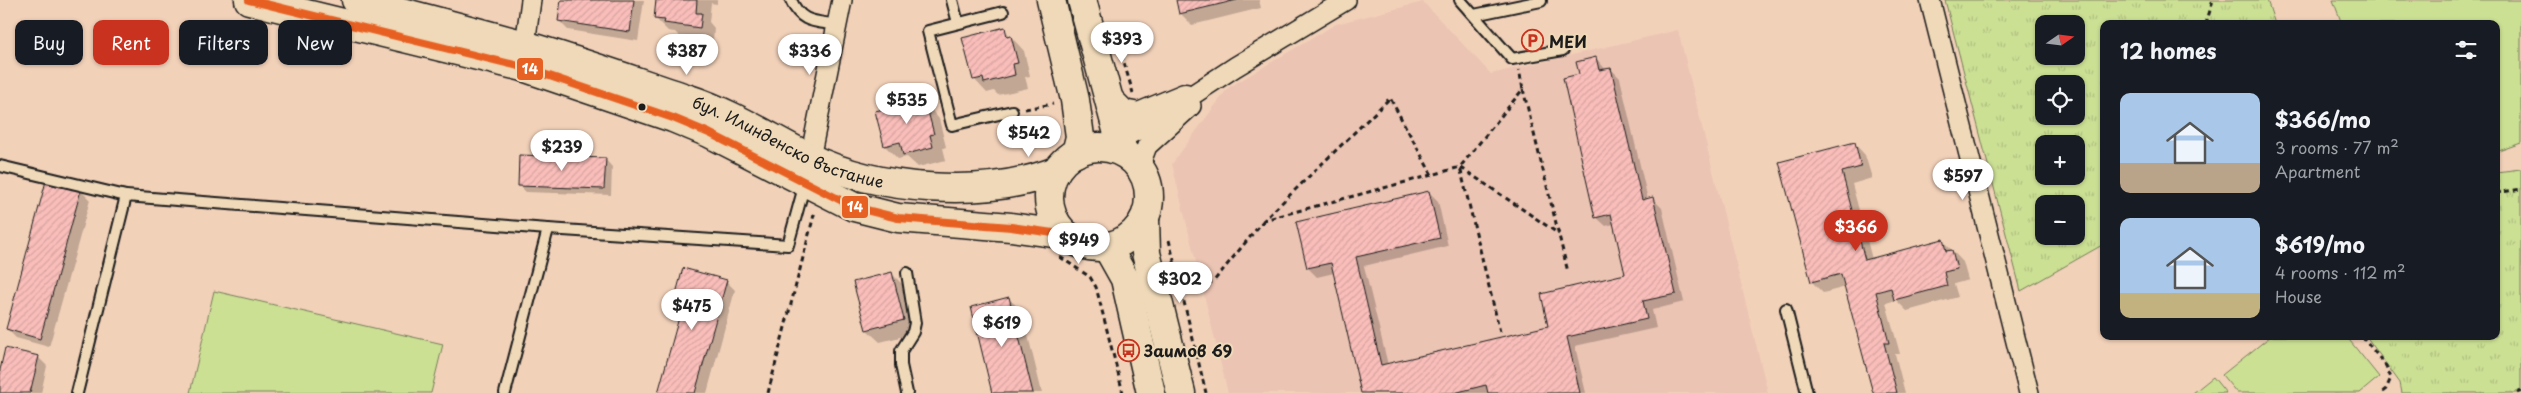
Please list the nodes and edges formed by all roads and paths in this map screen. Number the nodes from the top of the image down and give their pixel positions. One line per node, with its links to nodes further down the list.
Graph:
1 (250, 0): 38 (main road, бул. Илинденско въстание)
2 (356, 0): 20 (main road, бул. Илинденско въстание)
3 (531, 0): 20 (street)
4 (791, 0): 18 (lane)
5 (842, 0): 18 (street)
6 (952, 0): 17 (lane)
7 (1051, 0): 33 (main road)
8 (1082, 0): 27 (main road)
9 (1343, 0): 23 (street)
10 (1460, 0): 15 (lane)
11 (1930, 0): 65 (street)
12 (2213, 0): 16 (path)
13 (1541, 1): 15 (lane)
14 (1003, 12): 17 (lane)
15 (1474, 15): 22 (lane)
16 (2207, 20)
17 (958, 23): 29 (lane)
18 (838, 25): 38 (street)
19 (1116, 36): 31 (path)
20 (525, 45): 38 (main road, бул. Илинденско въстание)
21 (1563, 50): 22 (lane)
22 (1517, 58): 24 (path)
23 (1235, 67): 26 (street); 32 (street)
24 (1523, 89): 35 (path); 45 (path)
25 (1052, 95): 28 (path)
26 (1185, 98): 31 (main road); 32 (street)
27 (1110, 101): 31 (main road); 32 (main road)
28 (1054, 104): 29 (path); 30 (path)
29 (1012, 111)
30 (1056, 113)
31 (1140, 117)
32 (1126, 150): 33 (main road); 42 (path); 42 (main road)
33 (1076, 153): 36 (main road)
34 (0, 166): 41 (lane)
35 (1460, 167): 37 (path); 45 (path); 53 (path)
36 (1056, 171): 38 (main road, бул. Илинденско въстание); 47 (main road)
37 (1432, 175): 43 (path); 43 (path)
38 (806, 179): 44 (lane); 47 (main road, бул. Илинденско въстание); 58 (path)
39 (2521, 190): 40 (path)
40 (2500, 193)
41 (126, 196): 44 (lane); 56 (lane)
42 (1154, 215): 48 (main road); 62 (main road)
43 (1264, 220): 51 (path)
44 (548, 229): 57 (lane)
45 (1558, 234): 49 (path)
46 (1169, 239): 51 (path)
47 (1063, 246): 48 (main road); 60 (path)
48 (1108, 247): 61 (main road)
49 (1568, 272)
50 (906, 273): 59 (lane)
51 (1181, 290): 63 (path)
52 (1786, 309): 64 (lane)
53 (1500, 332)
54 (2365, 340): 66 (path)
55 (2521, 391): 67 (path)
56 (77, 393)
57 (505, 393)
58 (768, 393)
59 (906, 393)
60 (1123, 393)
61 (1151, 393)
62 (1181, 393)
63 (1206, 393)
64 (1807, 393)
65 (2029, 393)
66 (2381, 393)
67 (2518, 393)

